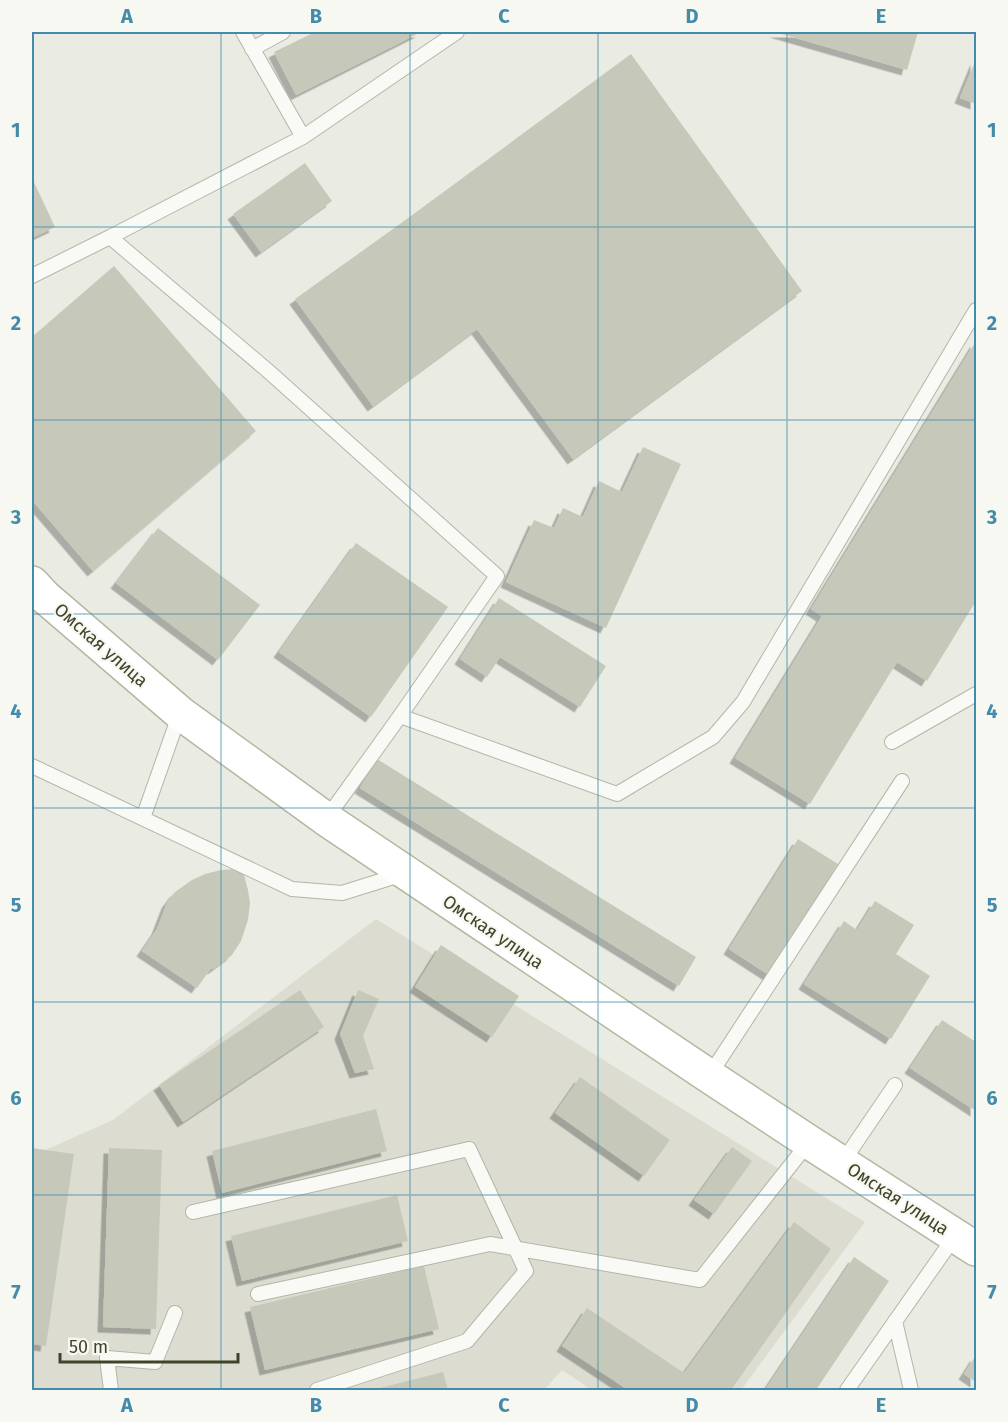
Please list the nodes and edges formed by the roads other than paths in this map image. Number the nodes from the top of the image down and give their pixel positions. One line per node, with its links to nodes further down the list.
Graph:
1 (243, 32): 4 (lane)
2 (283, 32): 4 (lane)
3 (457, 32): 5 (lane)
4 (252, 49): 5 (lane)
5 (303, 137): 6 (lane)
6 (110, 237): 7 (lane); 12 (lane)
7 (32, 276)
8 (976, 310): 12 (lane)
9 (32, 583): 11 (main road, Омская улица)
10 (976, 694): 13 (lane)
11 (180, 713): 16 (lane); 17 (main road, Омская улица)
12 (400, 716): 17 (lane)
13 (892, 742)
14 (32, 766): 16 (lane)
15 (902, 781): 19 (lane)
16 (143, 818): 18 (lane)
17 (326, 819): 18 (main road, Омская улица)
18 (405, 874): 19 (main road, Омская улица)
19 (709, 1076): 21 (main road, Омская улица)
20 (895, 1085): 22 (lane)
21 (809, 1142): 22 (main road, Омская улица); 25 (lane)
22 (842, 1163): 24 (main road, Омская улица)
23 (193, 1212): 25 (lane)
24 (966, 1242): 28 (lane)
25 (515, 1248): 26 (lane); 30 (lane)
26 (258, 1294)
27 (175, 1313): 29 (lane)
28 (895, 1322): 31 (lane); 32 (lane)
29 (111, 1390)
30 (317, 1390)
31 (847, 1390)
32 (911, 1390)

